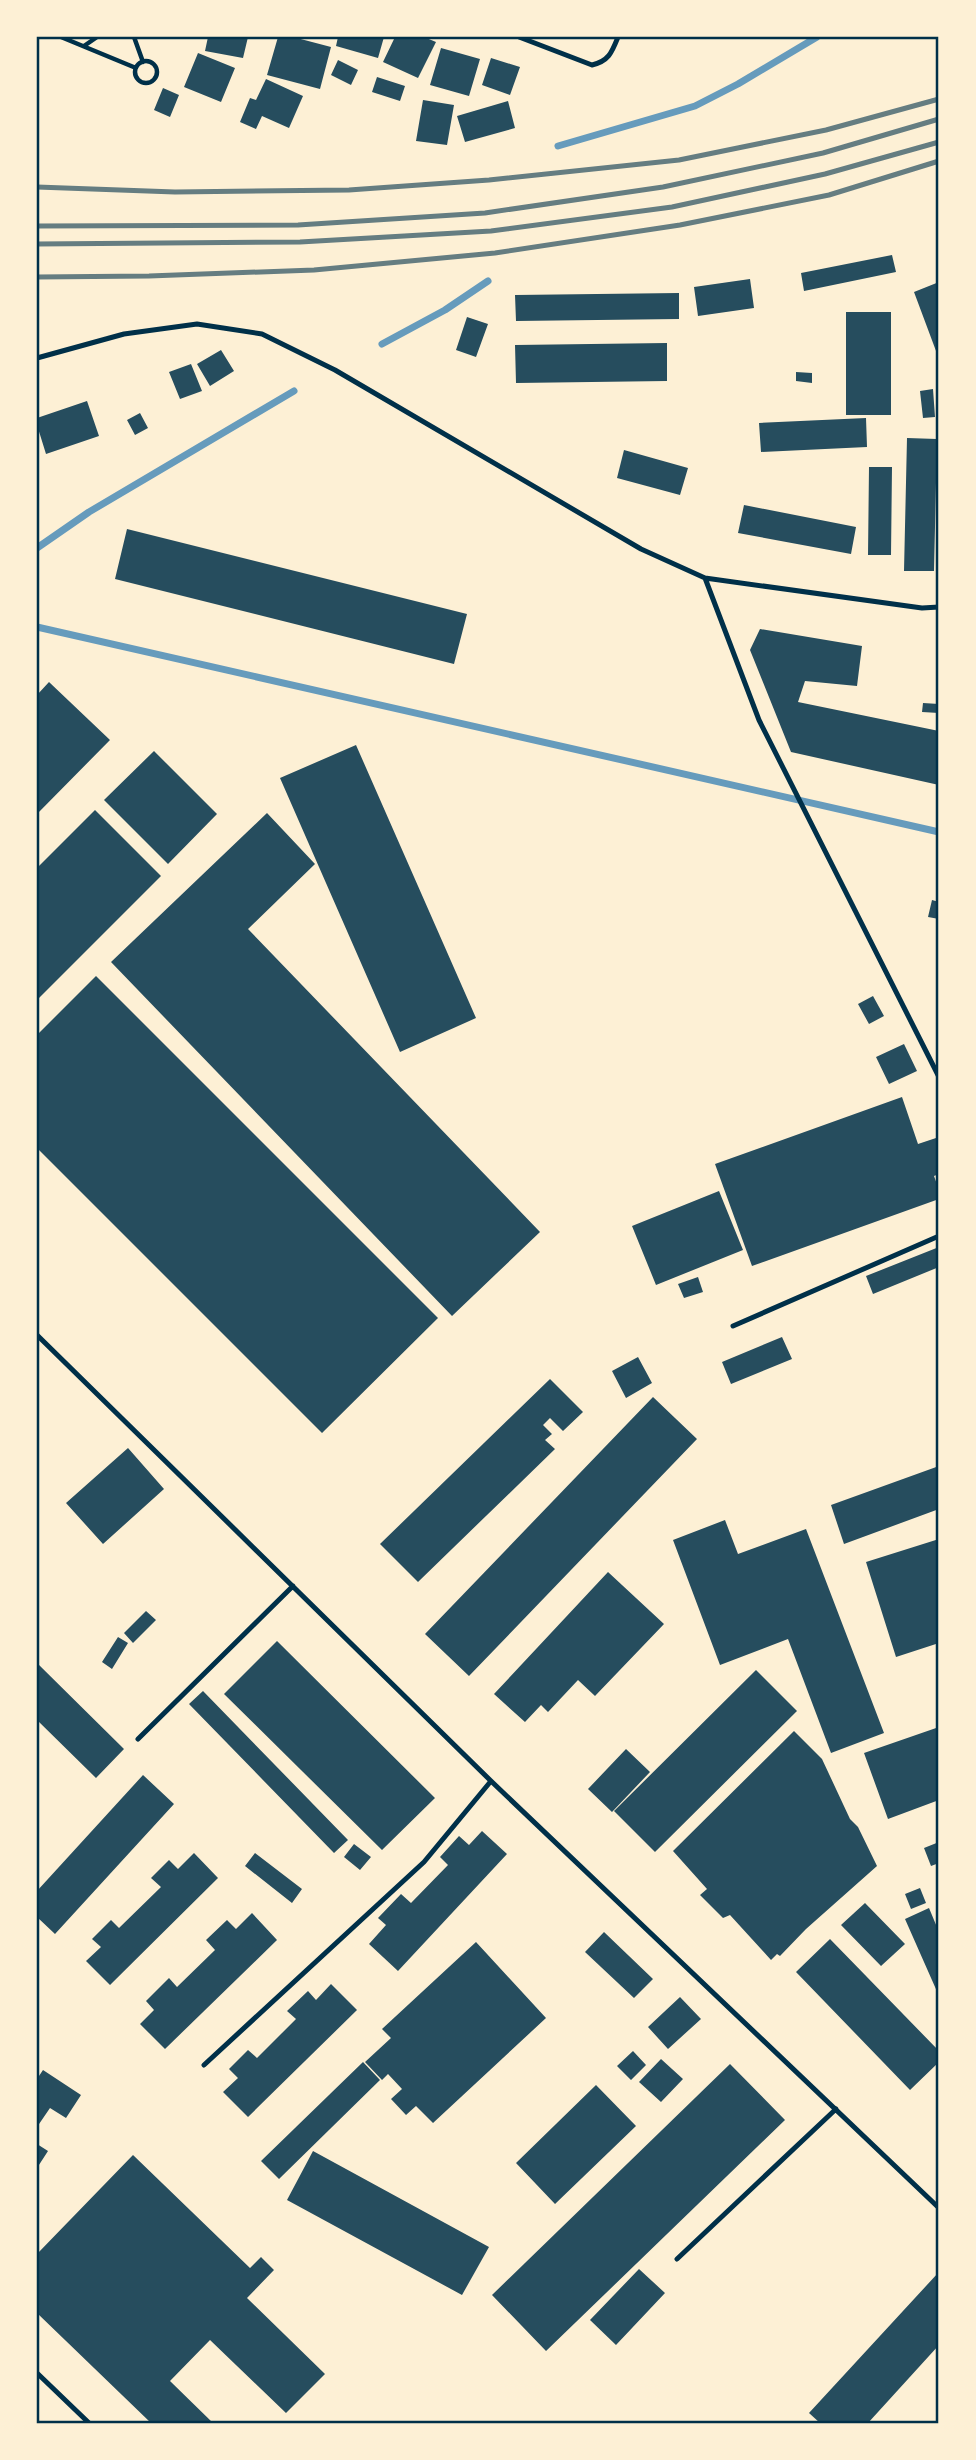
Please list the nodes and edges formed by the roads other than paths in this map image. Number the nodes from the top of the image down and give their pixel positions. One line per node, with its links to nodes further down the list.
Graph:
1 (519, 37): 2 (lane)
2 (618, 37)
3 (37, 358): 4 (lane)
4 (705, 578): 5 (lane); 6 (lane)
5 (939, 607)
6 (939, 1077)
7 (939, 1236): 8 (lane)
8 (733, 1326)
9 (37, 1335): 10 (lane)
10 (293, 1587): 11 (lane); 12 (lane)
11 (138, 1739)
12 (491, 1781): 13 (lane); 14 (lane)
13 (204, 2065)
14 (836, 2109): 15 (lane); 16 (lane)
15 (939, 2208)
16 (677, 2259)
17 (37, 2373): 18 (lane)
18 (89, 2423)

